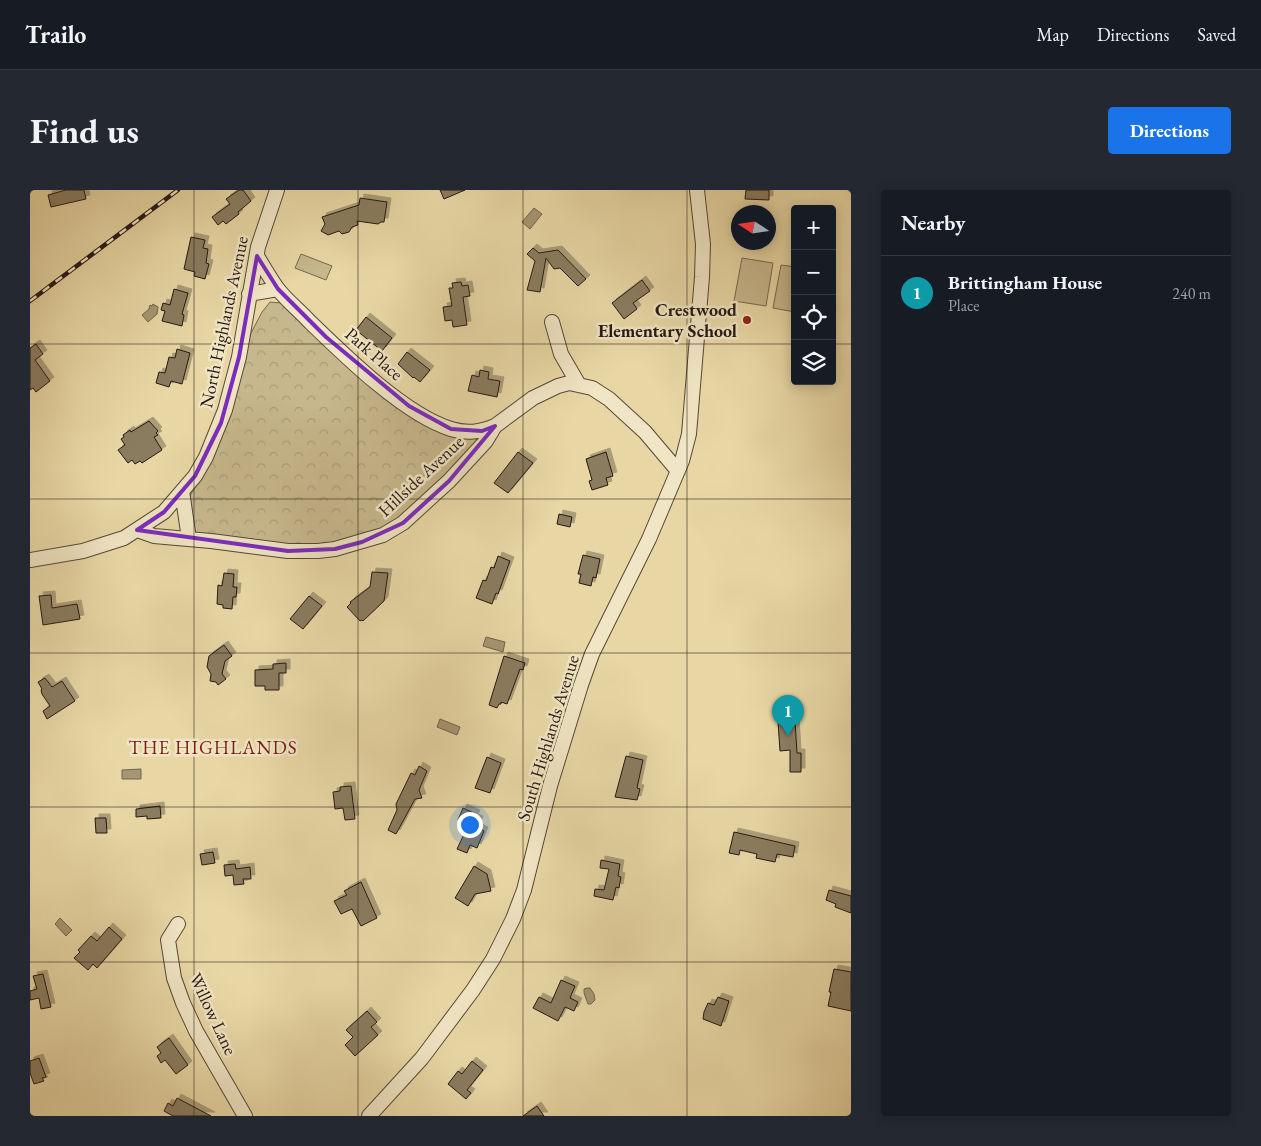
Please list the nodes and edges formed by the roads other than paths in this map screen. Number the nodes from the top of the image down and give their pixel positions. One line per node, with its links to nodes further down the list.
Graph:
1 (277, 190): 3 (street, North Highlands Avenue)
2 (696, 190): 9 (street, South Highlands Avenue)
3 (257, 256): 4 (street, Park Place); 5 (street, North Highlands Avenue)
4 (278, 289): 5 (street); 8 (street, Park Place)
5 (249, 294): 10 (street, North Highlands Avenue)
6 (552, 322): 7 (street)
7 (579, 385): 8 (street, Hillside Avenue); 9 (street, Hillside Avenue)
8 (495, 426): 12 (street, Hillside Avenue)
9 (678, 471): 16 (street, South Highlands Avenue)
10 (182, 491): 11 (street, North Highlands Avenue); 12 (street)
11 (137, 530): 12 (street, Hillside Avenue); 13 (street, North Highlands Avenue)
12 (190, 539)
13 (30, 560)
14 (178, 924): 15 (street, Willow Lane)
15 (245, 1116)
16 (369, 1116)

